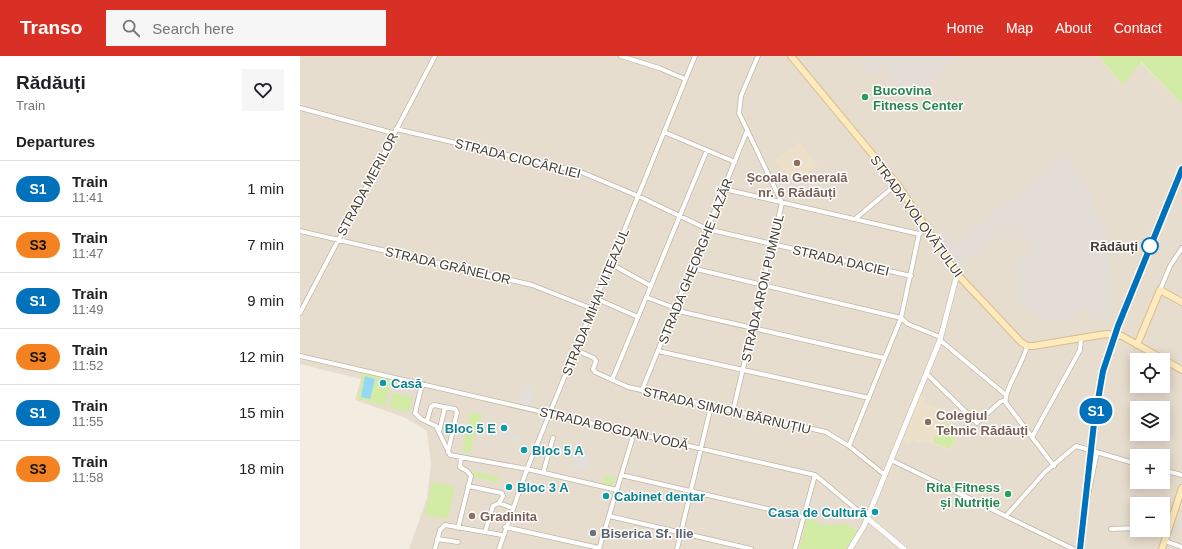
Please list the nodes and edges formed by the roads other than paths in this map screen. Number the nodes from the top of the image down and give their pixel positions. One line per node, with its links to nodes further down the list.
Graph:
1 (435, 56): 8 (street, STRADA MERILOR)
2 (621, 56): 6 (street)
3 (695, 56): 6 (street, STRADA MIHAI VITEAZUL)
4 (758, 56): 9 (street, STRADA ARON PUMNUL)
5 (791, 56): 14 (main road, STRADA VOLOVĂȚULUI)
6 (685, 80): 10 (street, STRADA MIHAI VITEAZUL)
7 (300, 108): 11 (street)
8 (396, 129): 11 (street, STRADA MERILOR); 16 (street, STRADA CIOCÂRLIEI)
9 (747, 131): 13 (street, STRADA GHEORGHE LAZĂR); 17 (street, STRADA ARON PUMNUL)
10 (664, 132): 12 (street); 16 (street, STRADA MIHAI VITEAZUL)
11 (393, 133): 24 (street, STRADA MERILOR)
12 (706, 150): 13 (street); 18 (street)
13 (735, 162): 15 (street, STRADA GHEORGHE LAZĂR)
14 (896, 184): 19 (street); 20 (main road, STRADA VOLOVĂȚULUI)
15 (724, 188): 17 (street); 21 (street, STRADA GHEORGHE LAZĂR)
16 (638, 196): 18 (street, STRADA CIOCÂRLIEI); 27 (street, STRADA MIHAI VITEAZUL)
17 (782, 203): 19 (street); 25 (street, STRADA ARON PUMNUL)
18 (680, 215): 21 (street, STRADA DACIEI); 32 (street)
19 (854, 219): 23 (street)
20 (928, 228): 23 (street); 29 (main road, STRADA VOLOVĂȚULUI)
21 (707, 229): 25 (street, STRADA DACIEI); 28 (street, STRADA GHEORGHE LAZĂR)
22 (300, 231): 24 (street, STRADA GRÂNELOR)
23 (920, 234): 30 (street)
24 (338, 240): 37 (street, STRADA GRÂNELOR); 39 (street, STRADA MERILOR)
25 (773, 244): 30 (street, STRADA DACIEI); 31 (street, STRADA ARON PUMNUL)
26 (1181, 250): 33 (street)
27 (611, 264): 32 (street); 35 (street, STRADA MIHAI VITEAZUL)
28 (692, 268): 31 (street); 38 (street, STRADA GHEORGHE LAZĂR)
29 (957, 274): 43 (street); 46 (main road, STRADA VOLOVĂȚULUI)
30 (911, 276): 41 (street)
31 (763, 284): 41 (street); 42 (street, STRADA ARON PUMNUL)
32 (651, 286): 34 (street)
33 (1160, 290): 36 (main road); 45 (main road)
34 (646, 297): 38 (street); 40 (street)
35 (597, 299): 37 (street, STRADA MIHAI VITEAZUL); 40 (street)
36 (1182, 302)
37 (593, 309): 47 (street, STRADA MIHAI VITEAZUL)
38 (675, 309): 42 (street); 48 (street, STRADA GHEORGHE LAZĂR)
39 (300, 313)
40 (638, 317): 54 (street)
41 (900, 318): 43 (street); 50 (street)
42 (753, 328): 50 (street); 51 (street, STRADA ARON PUMNUL)
43 (940, 339): 53 (street); 57 (street)
44 (1081, 339): 45 (main road); 46 (main road); 66 (street)
45 (1137, 345): 52 (main road)
46 (1027, 346): 57 (street)
47 (576, 350): 54 (street, STRADA SIMION BĂRNUȚIU); 62 (street, STRADA MIHAI VITEAZUL)
48 (658, 351): 51 (street); 56 (street, STRADA GHEORGHE LAZĂR)
49 (300, 356): 55 (street, STRADA BOGDAN VODĂ)
50 (884, 358): 58 (street)
51 (743, 370): 58 (street); 61 (street, STRADA ARON PUMNUL)
52 (1182, 370)
53 (926, 373): 57 (street); 73 (street)
54 (612, 380): 56 (street, STRADA SIMION BĂRNUȚIU)
55 (422, 384): 62 (street, STRADA BOGDAN VODĂ); 63 (street)
56 (642, 390): 59 (street, STRADA SIMION BĂRNUȚIU)
57 (1006, 397): 66 (street)
58 (869, 398): 68 (street)
59 (711, 406): 61 (street, STRADA SIMION BĂRNUȚIU); 69 (street)
60 (445, 407): 63 (street); 64 (street); 70 (street)
61 (733, 411): 68 (street, STRADA SIMION BĂRNUȚIU)
62 (550, 413): 65 (street, STRADA BOGDAN VODĂ); 76 (street, STRADA MIHAI VITEAZUL)
63 (428, 421): 64 (street)
64 (439, 432): 70 (street)
65 (634, 433): 69 (street, STRADA BOGDAN VODĂ); 79 (street)
66 (1032, 437): 75 (street)
67 (553, 438): 78 (street)
68 (849, 446): 81 (street, STRADA SIMION BĂRNUȚIU)
69 (701, 448): 80 (street, STRADA BOGDAN VODĂ); 86 (street)
70 (448, 452): 72 (street)
71 (1097, 452): 74 (street); 75 (street); 98 (street)
72 (461, 457): 76 (street); 83 (street)
73 (891, 460): 81 (street); 90 (street)
74 (1130, 462)
75 (1054, 466): 90 (street)
76 (527, 469): 78 (street); 88 (street, STRADA MIHAI VITEAZUL)
77 (1170, 472): 82 (street)
78 (543, 473): 85 (street)
79 (622, 475): 85 (street); 86 (street)
80 (815, 475): 91 (street); 92 (street, STRADA BOGDAN VODĂ)
81 (885, 475): 92 (street)
82 (1182, 475)
83 (468, 486): 87 (street); 95 (street)
84 (1182, 488): 93 (main road)
85 (617, 490): 89 (street)
86 (691, 491): 91 (street); 100 (street)
87 (499, 503): 88 (street); 99 (street)
88 (512, 508): 94 (street, STRADA MIHAI VITEAZUL)
89 (609, 516): 100 (street); 107 (street)
90 (1006, 516): 115 (street)
91 (803, 517): 112 (street)
92 (867, 518): 113 (street); 114 (street, STRADA BOGDAN VODĂ)
93 (1170, 518)
94 (505, 527): 101 (street, STRADA MIHAI VITEAZUL); 107 (street)
95 (458, 528): 99 (street); 103 (street)
96 (1130, 528): 97 (street)
97 (1111, 529)
98 (1082, 530)
99 (485, 532): 101 (street)
100 (680, 533): 110 (street); 111 (street)
101 (502, 535): 109 (street, STRADA MIHAI VITEAZUL)
102 (1165, 537): 104 (main road)
103 (437, 539): 105 (street); 108 (street)
104 (1165, 541): 106 (street); 116 (main road)
105 (458, 542)
106 (1182, 547)
107 (599, 548)
108 (435, 549)
109 (499, 549)
110 (677, 549)
111 (751, 549)
112 (795, 549)
113 (850, 549)
114 (904, 549)
115 (1073, 549)
116 (1162, 549)

